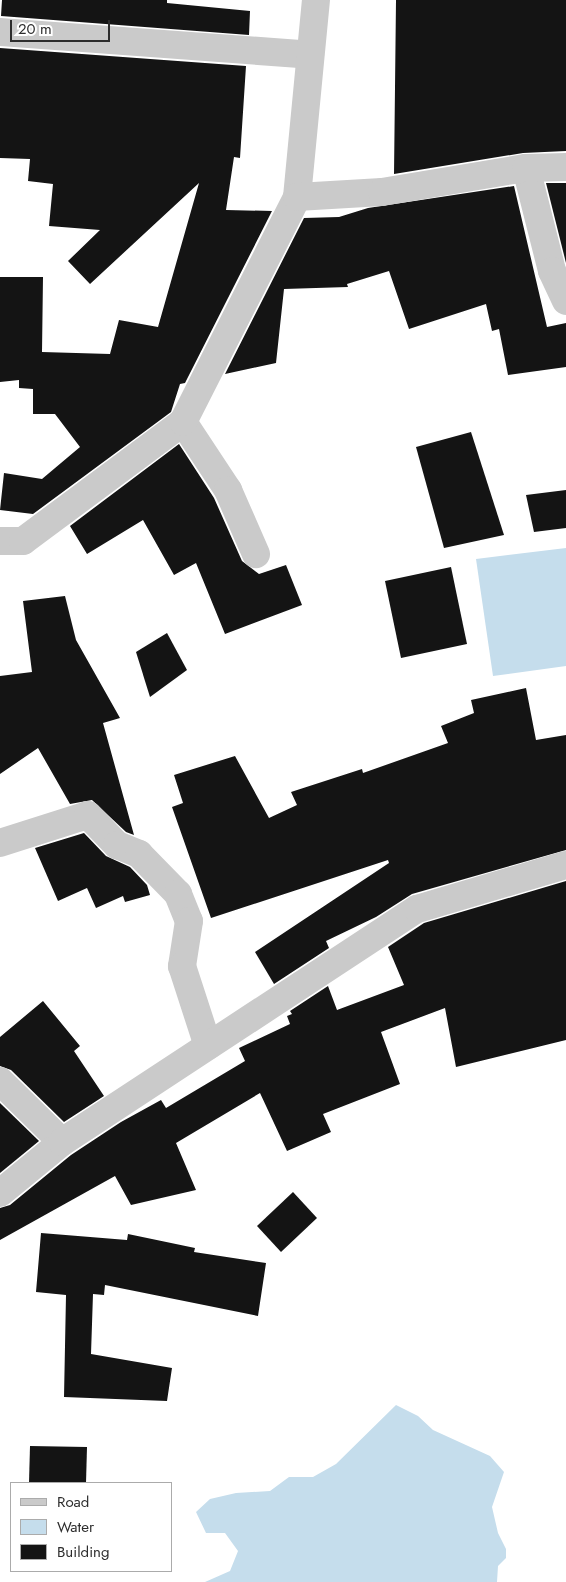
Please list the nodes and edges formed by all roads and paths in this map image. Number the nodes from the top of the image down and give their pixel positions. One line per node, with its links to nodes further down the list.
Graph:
1 (316, 0): 3 (street)
2 (0, 32): 3 (street)
3 (310, 55): 6 (street)
4 (526, 168): 5 (street); 6 (street); 7 (street)
5 (566, 168)
6 (297, 197): 8 (street)
7 (566, 301)
8 (183, 422): 9 (street); 10 (street)
9 (0, 541)
10 (256, 554)
11 (0, 842): 13 (street)
12 (566, 865): 13 (street)
13 (208, 1046): 15 (street)
14 (0, 1082): 15 (street)
15 (62, 1142): 16 (street)
16 (0, 1193)

